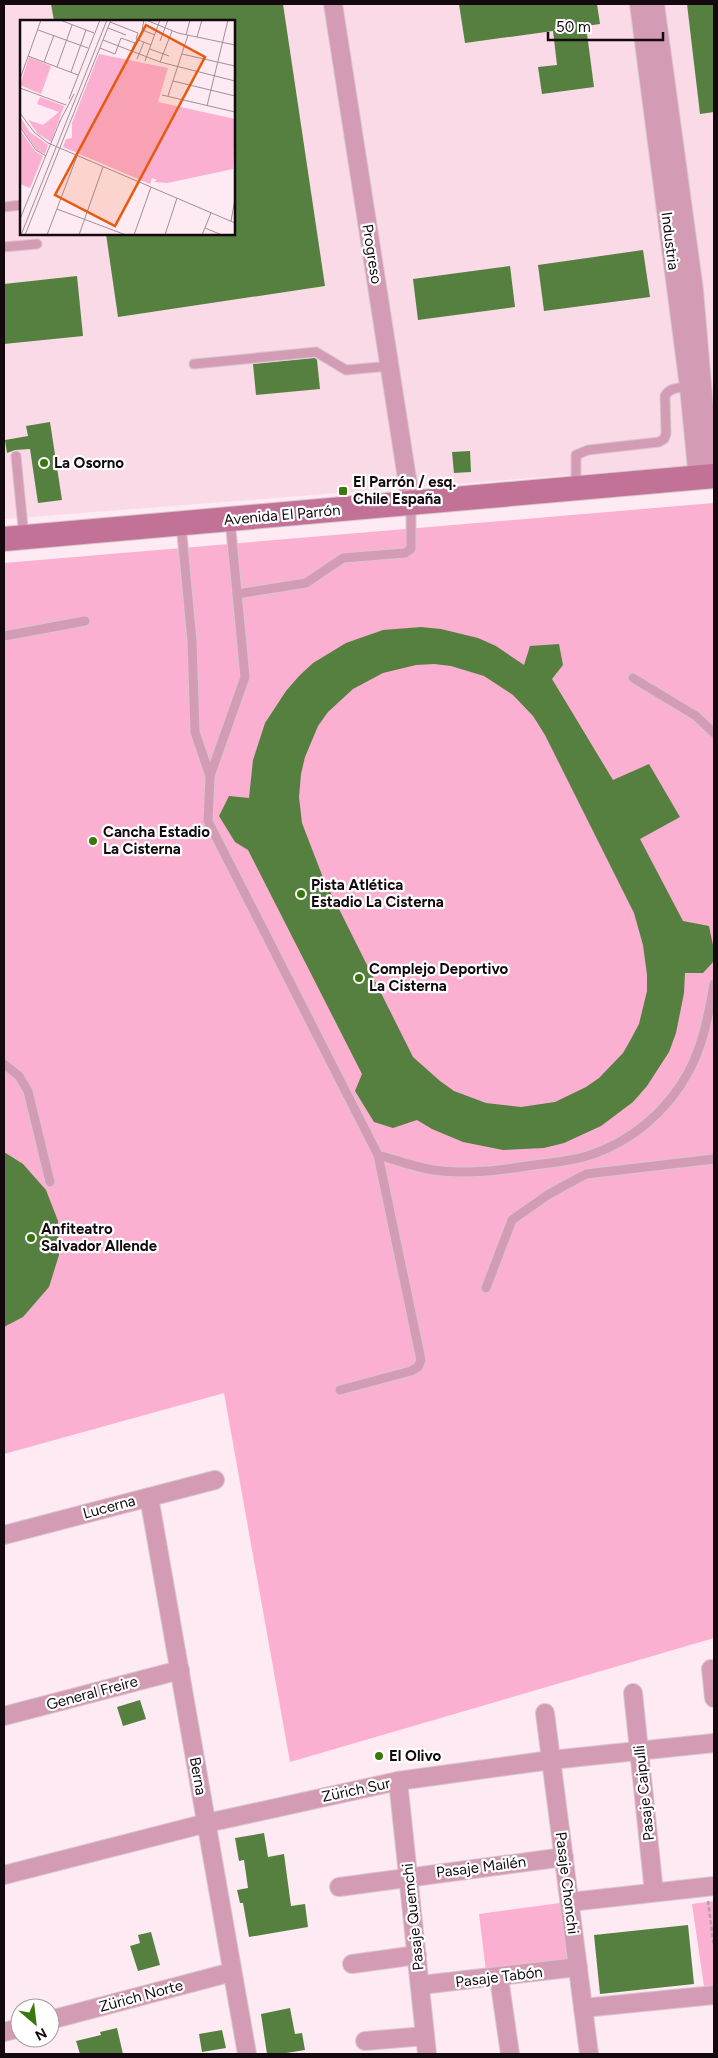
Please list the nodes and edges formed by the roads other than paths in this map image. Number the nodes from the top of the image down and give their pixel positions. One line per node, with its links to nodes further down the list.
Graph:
1 (333, 4): 9 (street, Progreso)
2 (639, 4): 10 (street, Industria)
3 (655, 4): 12 (street, Industria)
4 (20, 205): 5 (lane)
5 (4, 207)
6 (37, 244): 7 (lane)
7 (4, 247)
8 (194, 364): 9 (lane)
9 (390, 366): 14 (street, Progreso)
10 (689, 387): 12 (street, Industria); 13 (lane)
11 (16, 456): 17 (lane)
12 (709, 478): 13 (main road, Avenida El Parrón)
13 (576, 489): 14 (main road, Avenida El Parrón)
14 (411, 504): 15 (main road, Avenida El Parrón); 18 (lane)
15 (230, 519): 16 (main road, Avenida El Parrón); 18 (lane)
16 (181, 524): 17 (main road, Avenida El Parrón); 23 (lane)
17 (14, 538)
18 (237, 594): 23 (lane)
19 (85, 621): 20 (lane)
20 (4, 636)
21 (633, 678): 22 (lane)
22 (714, 733)
23 (210, 776): 26 (lane)
24 (714, 984): 26 (lane)
25 (4, 1064): 28 (lane)
26 (378, 1155): 30 (lane)
27 (714, 1159): 29 (lane)
28 (50, 1182)
29 (486, 1288)
30 (340, 1390)
31 (215, 1480): 32 (street, Lucerna)
32 (149, 1497): 33 (street, Lucerna); 35 (street, Berna)
33 (4, 1535)
34 (711, 1669): 37 (street)
35 (180, 1670): 39 (street, General Freire); 44 (street, Berna)
36 (633, 1693): 41 (street, Pasaje Caipulli)
37 (714, 1698)
38 (545, 1713): 42 (street, Pasaje Chonchi)
39 (4, 1716)
40 (714, 1742): 41 (street, Zürich Sur)
41 (639, 1750): 42 (street, Zürich Sur); 50 (street, Pasaje Caipulli)
42 (551, 1760): 43 (street, Zürich Sur); 45 (street, Pasaje Chonchi)
43 (398, 1781): 44 (street, Zürich Sur); 47 (street, Pasaje Quemchi)
44 (207, 1822): 46 (street, Zürich Sur); 55 (street, Berna)
45 (564, 1856): 47 (street, Pasaje Mailén); 51 (street, Pasaje Chonchi)
46 (4, 1875)
47 (408, 1876): 49 (street, Pasaje Mailén); 52 (street, Pasaje Quemchi)
48 (710, 1886): 50 (street)
49 (339, 1887)
50 (654, 1892): 51 (street)
51 (570, 1902): 54 (street, Pasaje Chonchi)
52 (418, 1955): 53 (street); 57 (street, Pasaje Quemchi)
53 (352, 1964)
54 (578, 1967): 56 (street, Pasaje Tabón); 59 (street, Pasaje Chonchi)
55 (232, 1972): 60 (street, Zürich Norte); 63 (street, Berna)
56 (499, 1978): 57 (street, Pasaje Tabón); 65 (street)
57 (421, 1986): 61 (street, Pasaje Quemchi)
58 (714, 1996): 59 (street)
59 (583, 2008): 66 (street, Pasaje Chonchi)
60 (60, 2017)
61 (425, 2036): 62 (street); 64 (street, Pasaje Quemchi)
62 (365, 2041)
63 (247, 2054)
64 (427, 2054)
65 (510, 2054)
66 (589, 2054)

